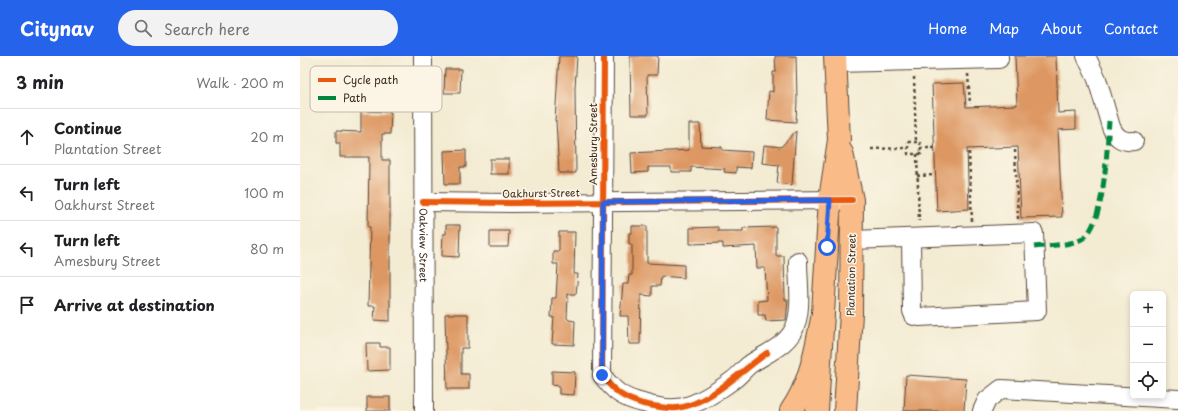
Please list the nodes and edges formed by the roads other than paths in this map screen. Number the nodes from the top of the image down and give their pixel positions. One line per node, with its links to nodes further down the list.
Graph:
1 (604, 56): 11 (street, Amesbury Street)
2 (999, 56): 4 (street)
3 (1086, 56): 7 (street)
4 (836, 60): 6 (main road, Plantation Street)
5 (423, 112): 10 (street, Oakview Street)
6 (839, 140): 8 (main road, Plantation Street); 9 (main road, Plantation Street)
7 (1134, 141)
8 (830, 200): 9 (street, Oakhurst Street); 11 (street, Oakhurst Street); 15 (main road, Plantation Street)
9 (852, 200): 13 (main road, Plantation Street)
10 (423, 202): 11 (street, Oakhurst Street); 17 (street, Oakview Street)
11 (603, 202): 14 (street, Amesbury Street)
12 (915, 233): 12 (street); 13 (street)
13 (852, 240): 20 (main road, Plantation Street)
14 (798, 261)
15 (823, 314): 18 (main road); 19 (main road, Plantation Street)
16 (1178, 399): 21 (street)
17 (424, 411)
18 (791, 411)
19 (817, 411)
20 (845, 411)
21 (982, 411)

